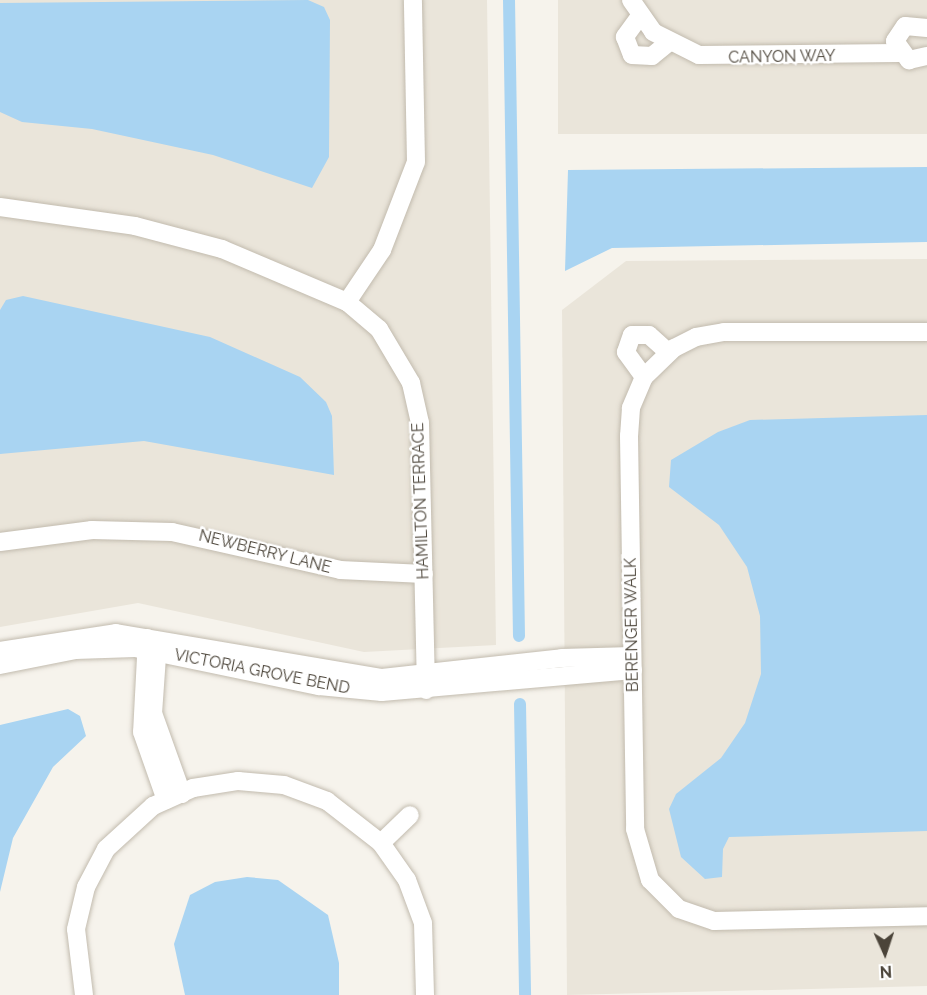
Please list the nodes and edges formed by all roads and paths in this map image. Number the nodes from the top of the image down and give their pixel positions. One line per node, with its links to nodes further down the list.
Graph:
1 (413, 0): 8 (street)
2 (636, 8): 4 (street, CANYON WAY); 4 (street, CANYON WAY)
3 (927, 28): 5 (street)
4 (668, 43): 5 (street, CANYON WAY)
5 (899, 53): 6 (street, CANYON WAY)
6 (927, 56)
7 (0, 207): 8 (street, HAMILTON TERRACE)
8 (347, 302): 13 (street, HAMILTON TERRACE)
9 (927, 332): 10 (street, BERENGER WALK)
10 (668, 352): 11 (street, BERENGER WALK); 11 (street)
11 (644, 377): 16 (street, BERENGER WALK)
12 (0, 542): 13 (street, NEWBERRY LANE)
13 (424, 574): 18 (street, HAMILTON TERRACE)
14 (152, 644): 15 (street, VICTORIA GROVE BEND); 17 (street, VICTORIA GROVE BEND); 18 (street, VICTORIA GROVE BEND); 19 (street)
15 (0, 651)
16 (633, 663): 18 (street, VICTORIA GROVE BEND); 22 (street, BERENGER WALK)
17 (0, 665)
18 (426, 684)
19 (174, 797): 21 (street); 23 (street)
20 (411, 815): 21 (street)
21 (381, 843): 24 (street)
22 (927, 916)
23 (84, 995)
24 (425, 995)

